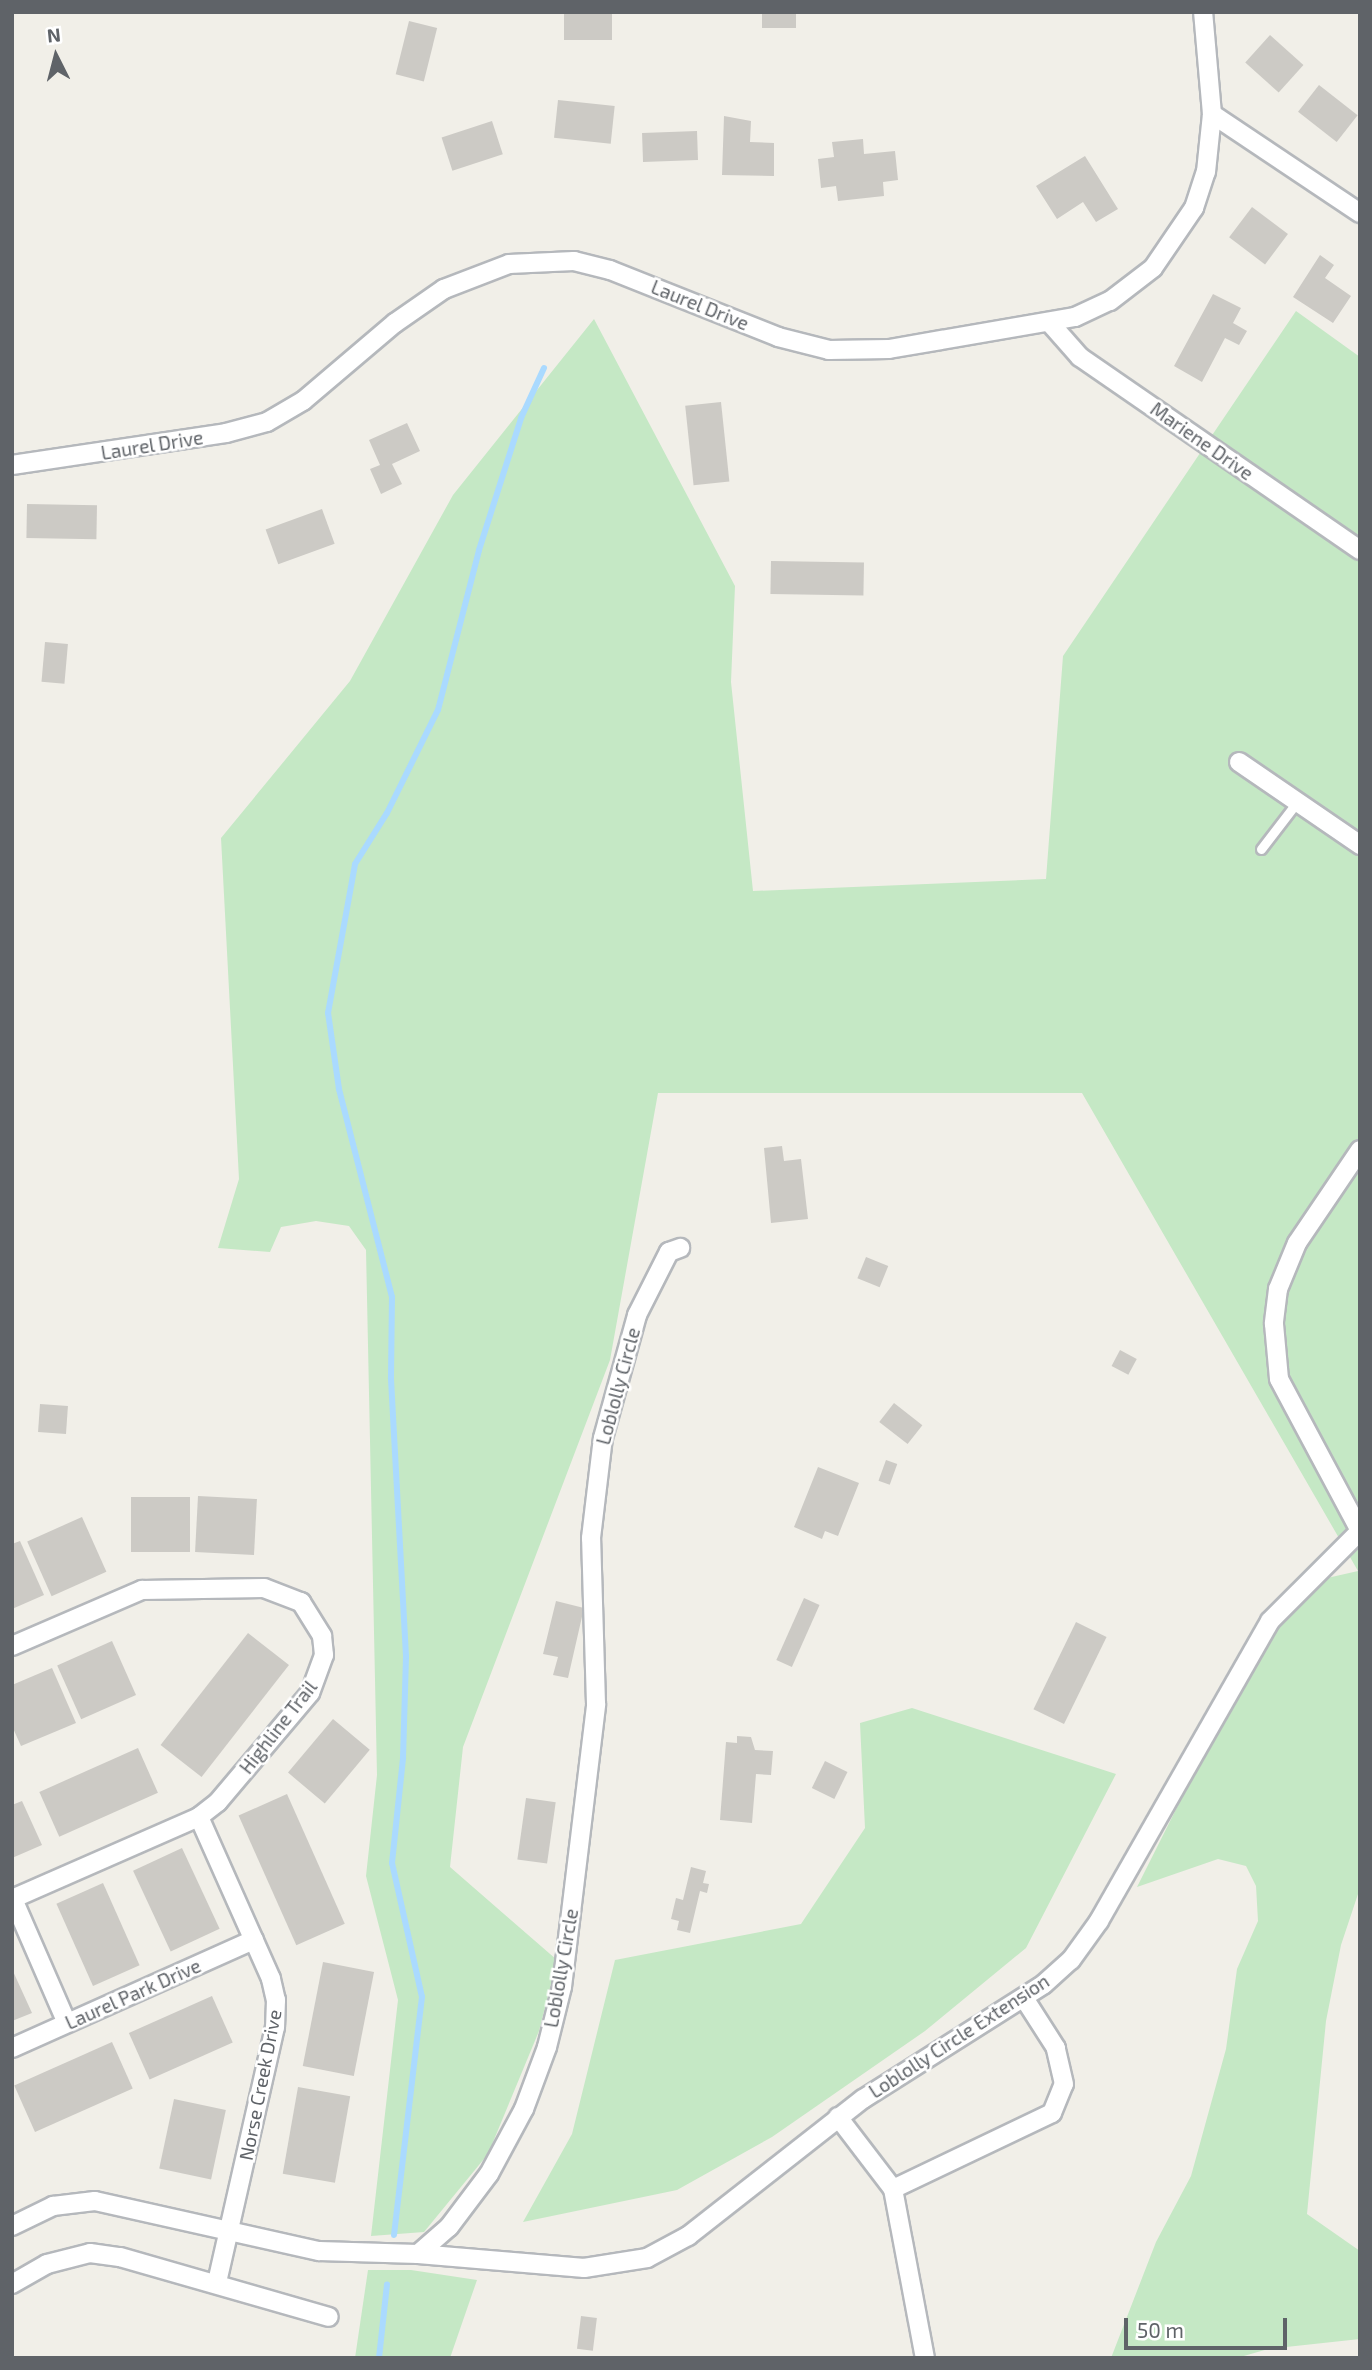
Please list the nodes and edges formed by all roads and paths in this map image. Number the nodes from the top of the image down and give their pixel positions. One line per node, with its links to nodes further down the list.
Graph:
1 (1203, 12): 2 (street, Laurel Drive)
2 (1212, 114): 3 (street); 4 (street, Laurel Drive)
3 (1360, 213)
4 (1051, 323): 5 (street, Laurel Drive); 6 (street, Mariene Drive)
5 (12, 465)
6 (1360, 550)
7 (1240, 762): 8 (street)
8 (1297, 802): 9 (street); 10 (lane)
9 (1360, 845)
10 (1261, 849)
11 (1360, 1150): 13 (street)
12 (680, 1248): 25 (street, Loblolly Circle)
13 (1360, 1531): 18 (street, Loblolly Circle Extension)
14 (12, 1647): 15 (street, Highline Trail)
15 (199, 1816): 16 (street, Highline Trail); 17 (street, Norse Creek Drive)
16 (13, 1899): 19 (street)
17 (254, 1940): 19 (street, Laurel Park Drive); 24 (street, Norse Creek Drive)
18 (1024, 1998): 21 (street, Loblolly Circle Extension); 22 (street)
19 (67, 2024): 20 (street, Laurel Park Drive)
20 (12, 2048)
21 (838, 2117): 22 (street); 25 (street, Loblolly Circle Extension)
22 (893, 2189): 29 (street)
23 (12, 2226): 24 (street)
24 (230, 2233): 25 (street); 26 (street, Norse Creek Drive)
25 (418, 2254)
26 (217, 2283): 27 (street); 28 (street)
27 (12, 2284)
28 (329, 2317)
29 (925, 2358)

